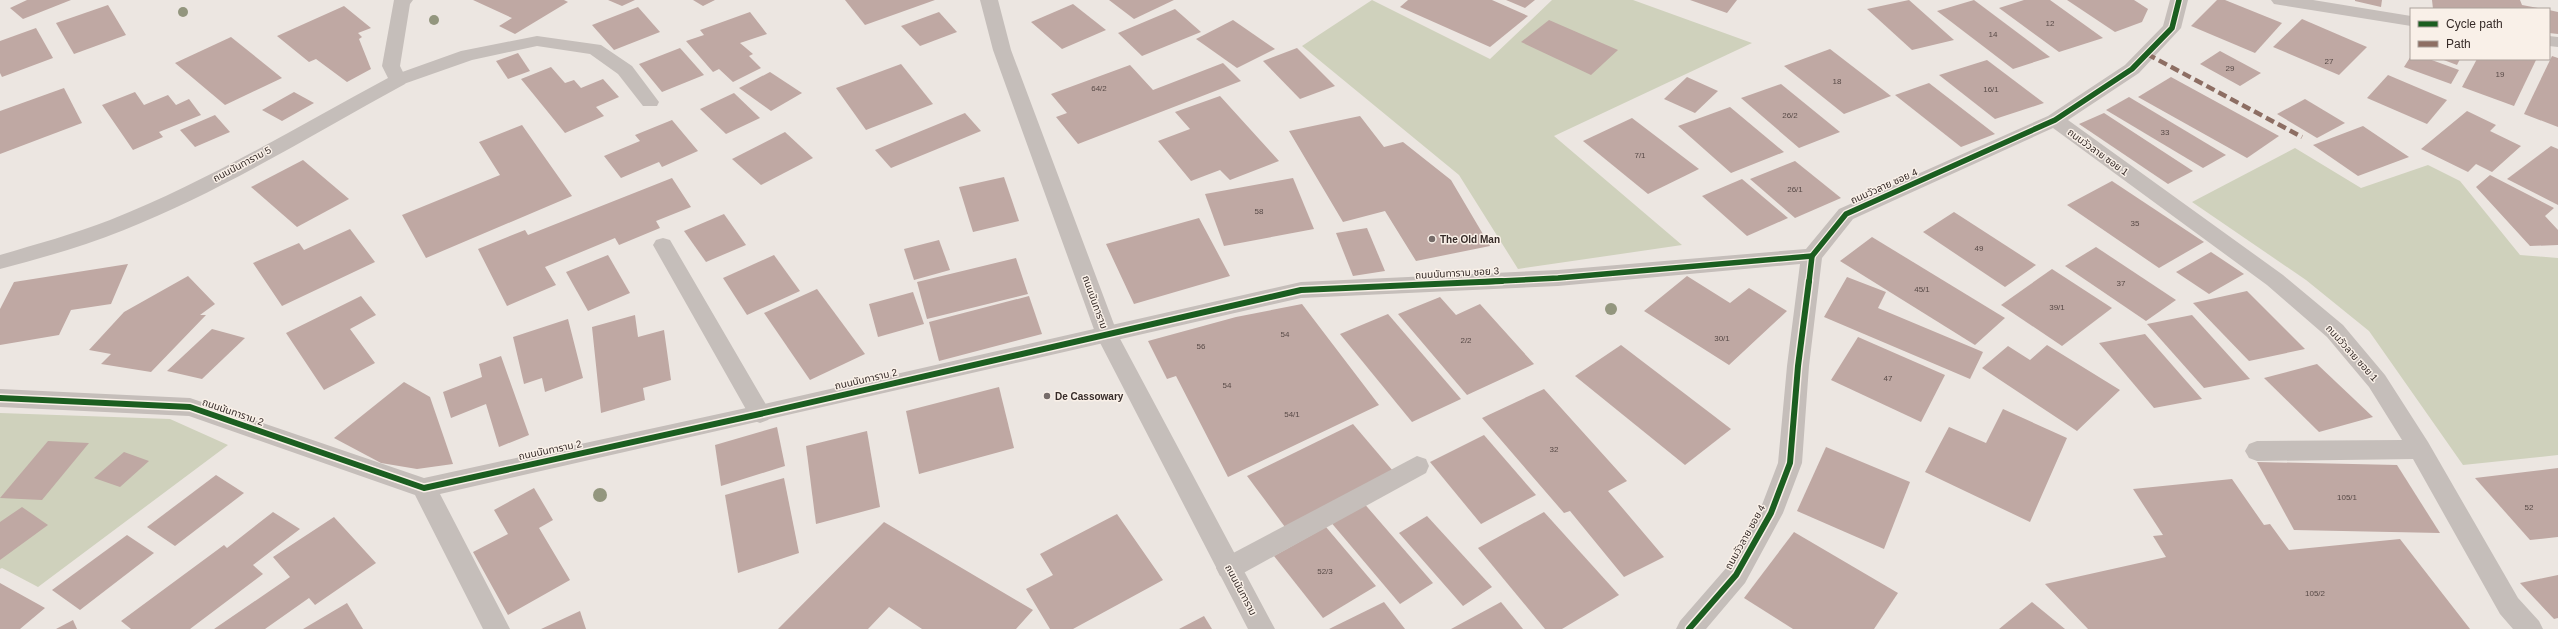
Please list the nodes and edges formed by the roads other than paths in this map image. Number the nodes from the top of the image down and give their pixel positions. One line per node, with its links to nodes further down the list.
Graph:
1 (404, 0): 6 (street)
2 (989, 0): 12 (street, ถนนนันทาราม)
3 (2179, 0): 8 (street, ถนนวัวลาย ซอย 4)
4 (2280, 0): 5 (street)
5 (2410, 21)
6 (398, 80): 7 (street, ถนนนันทาราม 5); 11 (street, ถนนนันทาราม 5)
7 (650, 102)
8 (2055, 120): 10 (street, ถนนวัวลาย ซอย 4); 15 (street, ถนนวัวลาย ซอย 1)
9 (663, 245): 14 (street)
10 (1812, 256): 12 (street, ถนนนันทาราม ซอย 3); 22 (street, ถนนวัวลาย ซอย 4)
11 (0, 262)
12 (1107, 335): 14 (street, ถนนนันทาราม 2); 19 (street, ถนนนันทาราม)
13 (0, 398): 18 (street, ถนนนันทาราม 2)
14 (760, 414): 18 (street, ถนนนันทาราม 2)
15 (2420, 449): 16 (street); 23 (street, ถนนวัวลาย ซอย 1)
16 (2257, 451)
17 (1417, 466): 19 (street)
18 (424, 488): 20 (street)
19 (1229, 568): 21 (street, ถนนนันทาราม)
20 (497, 629)
21 (1262, 629)
22 (1689, 629)
23 (2530, 629)

